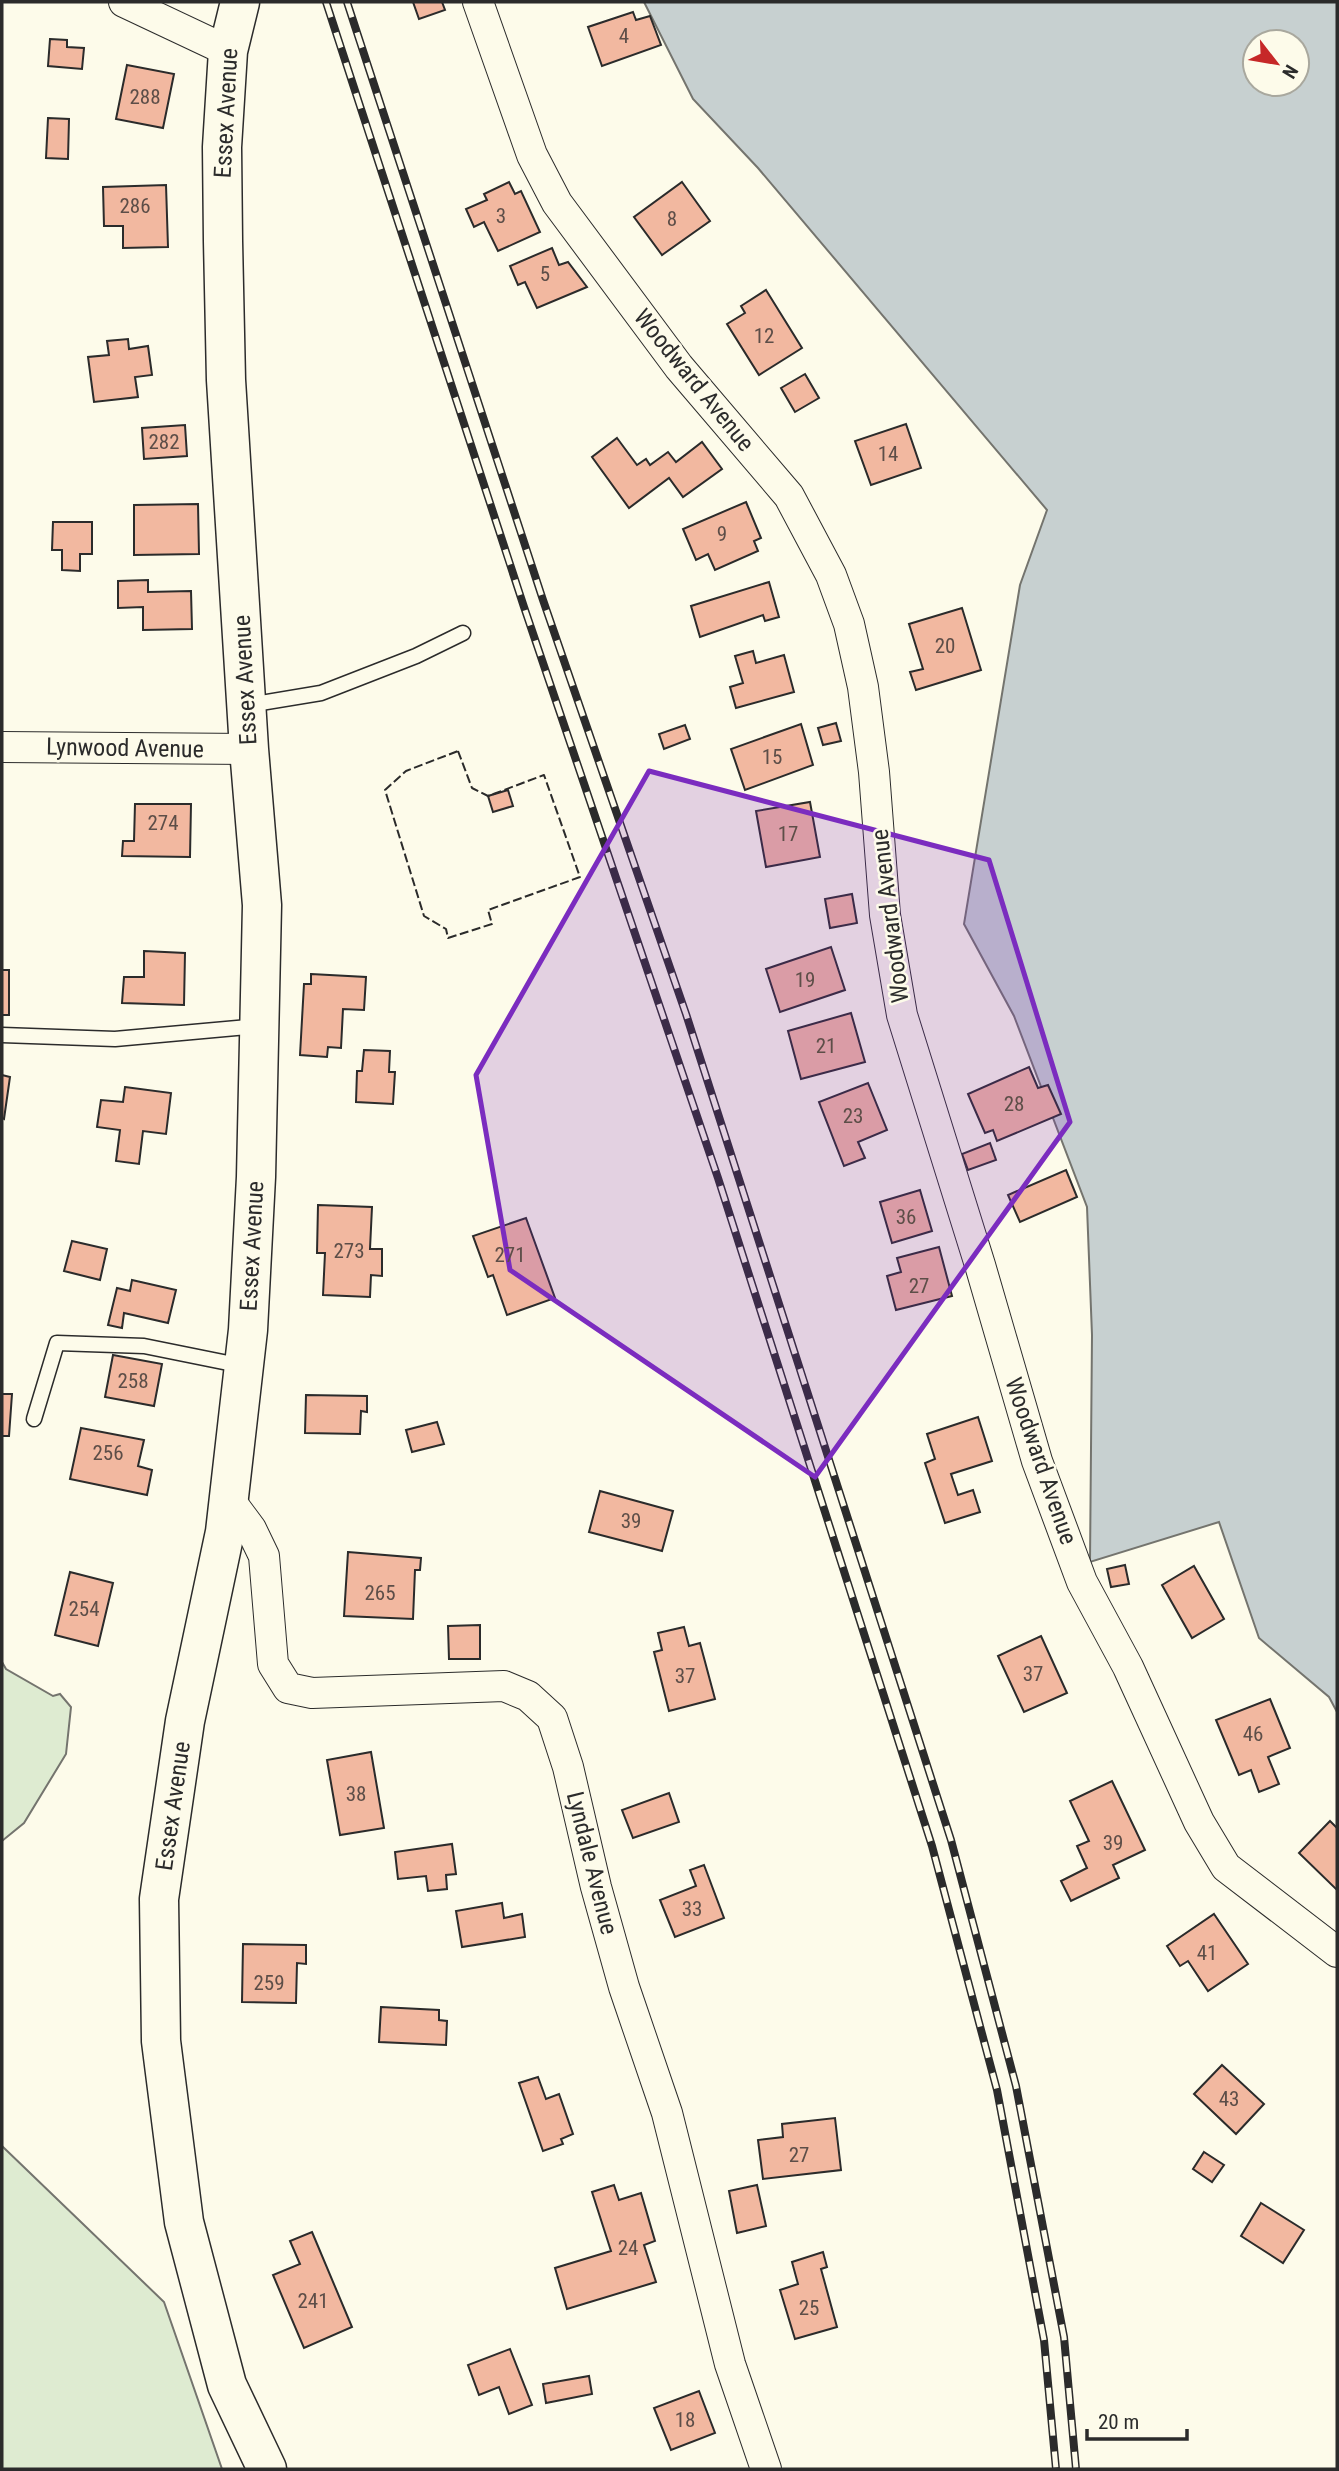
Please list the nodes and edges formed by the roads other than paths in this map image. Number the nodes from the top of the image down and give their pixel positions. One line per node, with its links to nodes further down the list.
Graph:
1 (124, 2): 4 (street)
2 (240, 2): 4 (street, Essex Avenue)
3 (478, 2): 14 (street, Woodward Avenue)
4 (228, 51): 6 (street, Essex Avenue)
5 (463, 633): 6 (lane)
6 (248, 706): 8 (street, Essex Avenue)
7 (2, 747): 8 (street, Lynwood Avenue)
8 (249, 749): 9 (street, Essex Avenue)
9 (259, 1026): 10 (lane); 11 (street, Essex Avenue)
10 (2, 1035)
11 (244, 1366): 12 (lane); 13 (street, Essex Avenue)
12 (34, 1419)
13 (228, 1498): 15 (street, Essex Avenue); 16 (street, Lyndale Avenue)
14 (1337, 1952)
15 (267, 2469)
16 (766, 2469)

